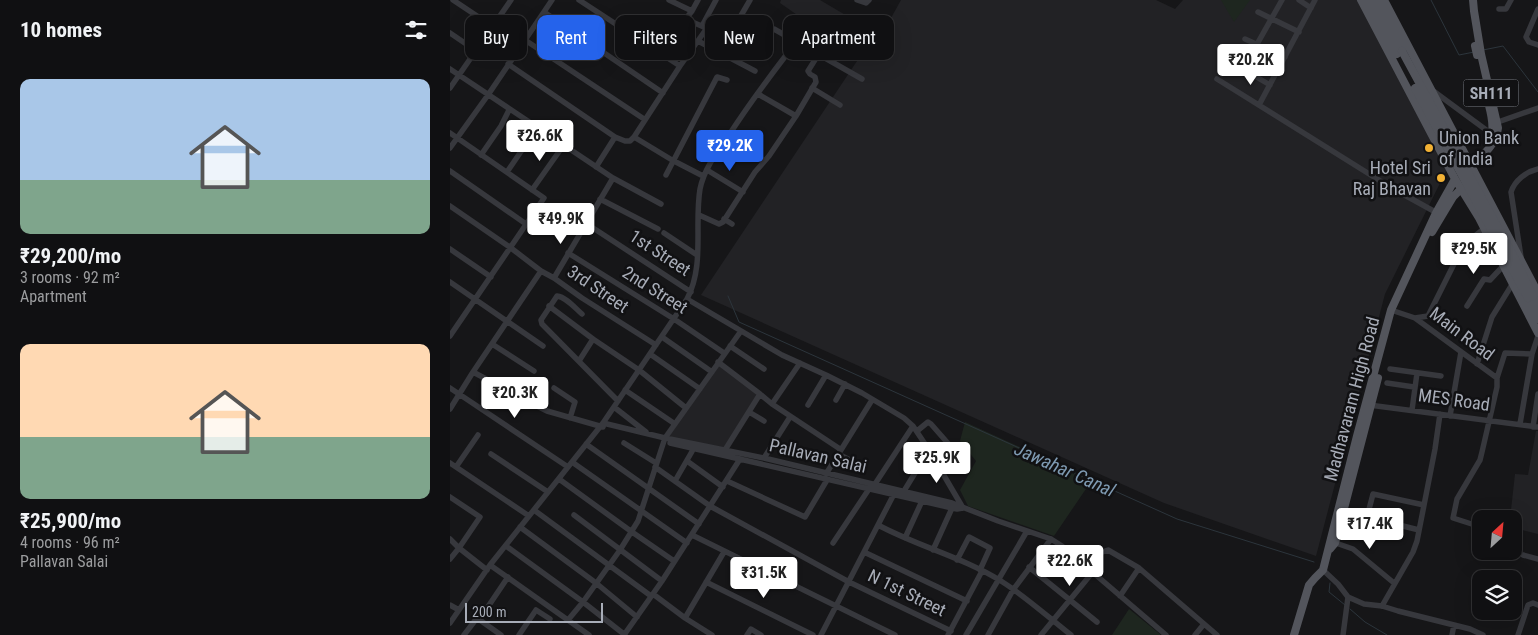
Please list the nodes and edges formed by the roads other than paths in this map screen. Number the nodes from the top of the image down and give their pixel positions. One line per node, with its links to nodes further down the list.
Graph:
1 (454, 0): 27 (street)
2 (552, 0): 25 (street)
3 (578, 0): 51 (street)
4 (669, 0): 24 (street)
5 (698, 0): 24 (street)
6 (716, 0): 31 (street)
7 (750, 0): 29 (street)
8 (857, 0): 9 (street)
9 (869, 0)
10 (1282, 0): 30 (street)
11 (1299, 0): 21 (street)
12 (1315, 0): 21 (street)
13 (1361, 0): 82 (main road)
14 (1369, 0): 42 (main road)
15 (1376, 0): 42 (main road)
16 (1384, 0): 61 (main road)
17 (1469, 0): 40 (main road, SH111)
18 (1473, 0): 40 (main road, SH111)
19 (1511, 0): 23 (street)
20 (510, 1): 28 (street)
21 (1311, 8): 32 (street)
22 (1538, 8): 41 (street)
23 (1499, 9)
24 (692, 10): 31 (street)
25 (544, 12): 34 (street); 62 (street)
26 (1258, 12): 30 (street)
27 (476, 15)
28 (500, 15)
29 (741, 15)
30 (1270, 19): 32 (street); 39 (street)
31 (704, 27): 37 (street)
32 (1299, 32): 44 (street)
33 (450, 33): 38 (street)
34 (527, 37)
35 (1245, 40): 39 (street)
36 (527, 41): 70 (street)
37 (698, 41): 51 (street); 53 (street)
38 (465, 43)
39 (1257, 44): 44 (street); 58 (street)
40 (1477, 45): 43 (main road, SH111, bridge)
41 (1538, 45)
42 (1399, 53): 125 (main road, bridge)
43 (1479, 54): 71 (main road, SH111); 74 (main road, SH111)
44 (1285, 58): 58 (street)
45 (469, 60): 54 (street)
46 (511, 60): 50 (street)
47 (783, 60): 63 (street)
48 (815, 60): 60 (street)
49 (827, 60): 55 (street)
50 (508, 64): 64 (street); 76 (street)
51 (680, 66): 62 (street)
52 (450, 69): 54 (street)
53 (755, 70)
54 (459, 75): 59 (street); 64 (street)
55 (862, 79)
56 (1217, 79): 66 (street)
57 (727, 80): 84 (street)
58 (1270, 85): 66 (street)
59 (450, 88)
60 (812, 88): 65 (street); 69 (street)
61 (1429, 88): 74 (street); 79 (main road)
62 (662, 93): 70 (street)
63 (758, 94): 69 (street); 75 (street)
64 (488, 95): 68 (street); 77 (street)
65 (840, 105)
66 (1259, 105): 103 (street)
67 (1538, 108): 71 (street)
68 (509, 110): 72 (street); 83 (street)
69 (796, 116): 85 (street)
70 (644, 119): 78 (street)
71 (1498, 122): 86 (main road, SH111)
72 (537, 128): 80 (street); 91 (street)
73 (450, 133): 77 (street)
74 (1493, 135): 86 (main road)
75 (728, 136): 85 (street); 89 (street)
76 (615, 137): 78 (street); 87 (street)
77 (457, 138): 81 (street); 83 (street)
78 (632, 139): 84 (street)
79 (1458, 141): 82 (main road); 86 (main road)
80 (563, 146): 87 (street); 97 (street)
81 (450, 148)
82 (1440, 150): 95 (main road)
83 (481, 155): 91 (street)
84 (672, 160): 92 (street); 93 (street)
85 (764, 161): 98 (street)
86 (1470, 165): 102 (main road)
87 (596, 168): 94 (street)
88 (1538, 168): 117 (street)
89 (708, 170): 93 (street); 98 (street)
90 (450, 171): 107 (street)
91 (507, 172): 97 (street)
92 (666, 175)
93 (703, 176): 104 (street)
94 (613, 178): 99 (street); 100 (street)
95 (1455, 179): 96 (main road); 103 (main road)
96 (1462, 189): 103 (main road); 105 (main road)
97 (532, 190): 107 (street)
98 (743, 192): 106 (street)
99 (600, 199): 108 (street); 111 (street)
100 (661, 204)
101 (450, 206): 113 (street, 3rd Street)
102 (1495, 210): 105 (main road); 117 (main road)
103 (1439, 214): 131 (main road, Madhavaram High Road)
104 (699, 215): 106 (street); 116 (street)
105 (1479, 218): 110 (main road)
106 (724, 220): 109 (street)
107 (526, 224): 113 (street)
108 (587, 224): 115 (street); 124 (street, 1st Street)
109 (732, 224)
110 (1485, 228): 118 (main road); 133 (street)
111 (658, 229)
112 (664, 232): 116 (street)
113 (511, 248): 119 (street, 3rd Street); 120 (street)
114 (450, 249): 120 (street)
115 (568, 253): 121 (street); 134 (street, 2nd Street)
116 (697, 255): 124 (street)
117 (1521, 261): 125 (main road)
118 (1504, 266): 123 (main road); 129 (street)
119 (541, 271): 121 (street, 3rd Street); 136 (street)
120 (491, 277): 126 (street)
121 (554, 278): 143 (street, 3rd Street)
122 (450, 282): 126 (street)
123 (1513, 283): 138 (main road); 153 (street)
124 (691, 292): 127 (street)
125 (1533, 296): 130 (main road); 135 (main road)
126 (475, 299): 136 (street); 139 (street)
127 (687, 299): 134 (street); 137 (street)
128 (549, 306): 132 (street); 141 (street); 150 (street)
129 (1467, 306)
130 (1538, 306)
131 (1393, 310): 133 (street, Main Road); 180 (main road, Madhavaram High Road)
132 (582, 314)
133 (1415, 318): 146 (street, Main Road)
134 (674, 319): 140 (street); 147 (street, 2nd Street)
135 (1538, 319)
136 (507, 321): 142 (street); 144 (street)
137 (741, 331): 145 (street); 152 (street)
138 (1538, 334): 149 (street)
139 (450, 336)
140 (662, 337): 143 (street); 159 (street)
141 (594, 338): 150 (street); 155 (street)
142 (492, 344): 157 (street); 158 (street)
143 (656, 345): 148 (street)
144 (543, 346)
145 (730, 346): 147 (street); 156 (street)
146 (1461, 352): 153 (street, Main Road); 188 (street)
147 (724, 353): 151 (street)
148 (650, 354): 155 (street); 170 (street)
149 (1532, 354): 163 (street); 194 (street)
150 (579, 361): 175 (street)
151 (718, 362): 159 (street); 173 (street)
152 (800, 363): 161 (street); 178 (street)
153 (1477, 364): 163 (street, Main Road)
154 (1390, 369): 160 (street)
155 (639, 370): 171 (street); 183 (street)
156 (764, 370)
157 (534, 371)
158 (473, 372): 168 (street); 172 (street)
159 (712, 372): 170 (street)
160 (1417, 373): 162 (street); 166 (street)
161 (826, 374): 165 (street); 179 (street)
162 (1440, 376)
163 (1497, 378): 192 (street, Main Road)
164 (1387, 383): 166 (street)
165 (845, 384): 176 (street); 177 (street)
166 (1414, 387): 185 (street)
167 (450, 388): 172 (street)
168 (503, 388)
169 (554, 388): 190 (street)
170 (700, 389): 183 (street)
171 (625, 390): 175 (street); 193 (street)
172 (460, 394): 184 (street); 217 (street)
173 (760, 394): 178 (street); 186 (street)
174 (1538, 394): 196 (street)
175 (618, 400): 182 (street)
176 (836, 400)
177 (872, 400): 197 (street); 206 (street)
178 (772, 404): 189 (street)
179 (808, 405)
180 (1368, 405): 185 (street, MES Road); 250 (main road, Madhavaram High Road)
181 (537, 406): 190 (street)
182 (614, 407): 195 (street); 198 (street)
183 (686, 408): 193 (street)
184 (450, 409)
185 (1412, 410): 187 (street, MES Road)
186 (749, 412): 191 (street); 204 (street)
187 (1440, 414): 188 (street, MES Road); 231 (street)
188 (1450, 416): 192 (street, MES Road)
189 (790, 417): 206 (street); 208 (street)
190 (570, 418): 195 (street)
191 (764, 421)
192 (1490, 421): 194 (street, MES Road); 240 (street, Main Road)
193 (675, 424): 200 (street)
194 (1520, 424): 196 (street, MES Road)
195 (602, 425): 198 (street, Pallavan Salai); 200 (street); 201 (street)
196 (1535, 427)
197 (915, 429): 205 (street); 215 (street); 222 (street)
198 (648, 434): 200 (street, Pallavan Salai)
199 (478, 435): 216 (street)
200 (664, 440): 203 (street); 204 (street, Pallavan Salai); 214 (street)
201 (586, 444): 212 (street); 224 (street)
202 (624, 444): 214 (street, N 1st Street)
203 (694, 448): 209 (street); 210 (street)
204 (725, 450): 208 (street, Pallavan Salai)
205 (929, 450): 226 (street); 234 (street)
206 (839, 452): 213 (street); 218 (street)
207 (491, 454): 227 (street)
208 (764, 458): 218 (street, Pallavan Salai)
209 (740, 459): 218 (street); 221 (street)
210 (687, 461): 220 (street); 223 (street)
211 (450, 462): 216 (street)
212 (572, 462): 217 (street); 236 (street)
213 (856, 463)
214 (656, 465): 220 (street, N 1st Street); 224 (street)
215 (967, 465)
216 (456, 467): 238 (street)
217 (568, 467): 219 (street)
218 (827, 477): 221 (street); 222 (street, Pallavan Salai); 225 (street)
219 (559, 479): 227 (street); 245 (street)
220 (675, 481): 232 (street, N 1st Street)
221 (727, 482): 223 (street)
222 (875, 484): 226 (street, Pallavan Salai)
223 (723, 487): 232 (street)
224 (648, 488): 236 (street); 239 (street)
225 (869, 489): 228 (street); 252 (street)
226 (904, 491): 234 (street, Pallavan Salai)
227 (548, 492): 235 (street)
228 (894, 494): 230 (street); 241 (street)
229 (450, 497): 254 (street)
230 (922, 501): 233 (street); 247 (street)
231 (1424, 505): 243 (street); 243 (street)
232 (710, 506): 239 (street); 276 (street, N 1st Street)
233 (952, 508): 234 (street); 256 (street)
234 (963, 508): 244 (street, Pallavan Salai)
235 (534, 510): 238 (street); 264 (street)
236 (641, 511): 245 (street); 251 (street)
237 (574, 515): 255 (street)
238 (529, 516): 242 (street)
239 (698, 524): 246 (street)
240 (1472, 524)
241 (878, 525): 247 (street); 258 (street)
242 (520, 527): 253 (street); 277 (street)
243 (1420, 530): 278 (street)
244 (1027, 531): 249 (street, Pallavan Salai); 273 (street)
245 (632, 532): 255 (street); 263 (street)
246 (692, 535): 251 (street); 257 (street)
247 (905, 538): 256 (street)
248 (450, 539): 254 (street)
249 (1051, 539): 265 (street, Pallavan Salai); 267 (street)
250 (1333, 542): 269 (main road); 278 (street)
251 (686, 543): 263 (street)
252 (833, 543)
253 (506, 546): 266 (street); 285 (street)
254 (459, 548): 260 (street); 266 (street)
255 (620, 550): 264 (street); 274 (street)
256 (933, 550): 262 (street)
257 (724, 552): 275 (street); 289 (street)
258 (864, 552): 276 (street); 284 (street)
259 (1523, 555): 261 (street)
260 (450, 559)
261 (1538, 559)
262 (957, 560): 270 (street); 270 (street)
263 (674, 561): 274 (street)
264 (609, 564): 277 (street); 280 (street)
265 (1082, 564): 268 (street); 271 (street, Pallavan Salai)
266 (489, 567): 272 (street); 290 (street)
267 (1029, 567): 279 (street); 283 (street)
268 (1139, 568): 281 (street); 299 (street)
269 (1324, 570): 282 (street); 320 (main road)
270 (981, 571): 273 (street); 284 (street)
271 (1092, 572): 281 (street, Pallavan Salai); 283 (street)
272 (508, 577): 294 (street); 295 (street)
273 (999, 580): 279 (street); 313 (street)
274 (662, 581): 280 (street)
275 (706, 582): 292 (street); 310 (street)
276 (849, 582): 289 (street); 301 (street, N 1st Street)
277 (596, 583): 285 (street); 291 (street)
278 (1394, 584): 288 (street)
279 (1013, 590): 296 (street); 314 (street)
280 (652, 595): 291 (street); 292 (street)
281 (1120, 596): 317 (street, Pallavan Salai)
282 (1348, 596): 288 (street); 321 (street)
283 (1069, 600): 296 (street); 297 (street)
284 (967, 601): 301 (street)
285 (583, 602): 295 (street); 306 (street)
286 (450, 605): 290 (street)
287 (1538, 605): 324 (street)
288 (1382, 606): 300 (street)
289 (836, 607): 311 (street); 312 (street)
290 (459, 610): 298 (street)
291 (637, 617): 306 (street)
292 (685, 618): 307 (street)
293 (550, 619): 304 (street)
294 (479, 620): 302 (street); 303 (street)
295 (568, 620): 305 (street)
296 (1052, 621): 315 (street); 316 (street)
297 (1098, 622)
298 (450, 623)
299 (1204, 624): 318 (street); 319 (street)
300 (1454, 625): 322 (street); 323 (street)
301 (950, 633)
302 (464, 635)
303 (501, 635)
304 (519, 635)
305 (589, 635)
306 (625, 635)
307 (712, 635)
308 (747, 635): 309 (street)
309 (761, 635)
310 (813, 635)
311 (822, 635)
312 (895, 635)
313 (966, 635)
314 (988, 635)
315 (1041, 635)
316 (1071, 635)
317 (1166, 635)
318 (1195, 635)
319 (1217, 635)
320 (1294, 635)
321 (1343, 635)
322 (1452, 635)
323 (1483, 635)
324 (1518, 635)

